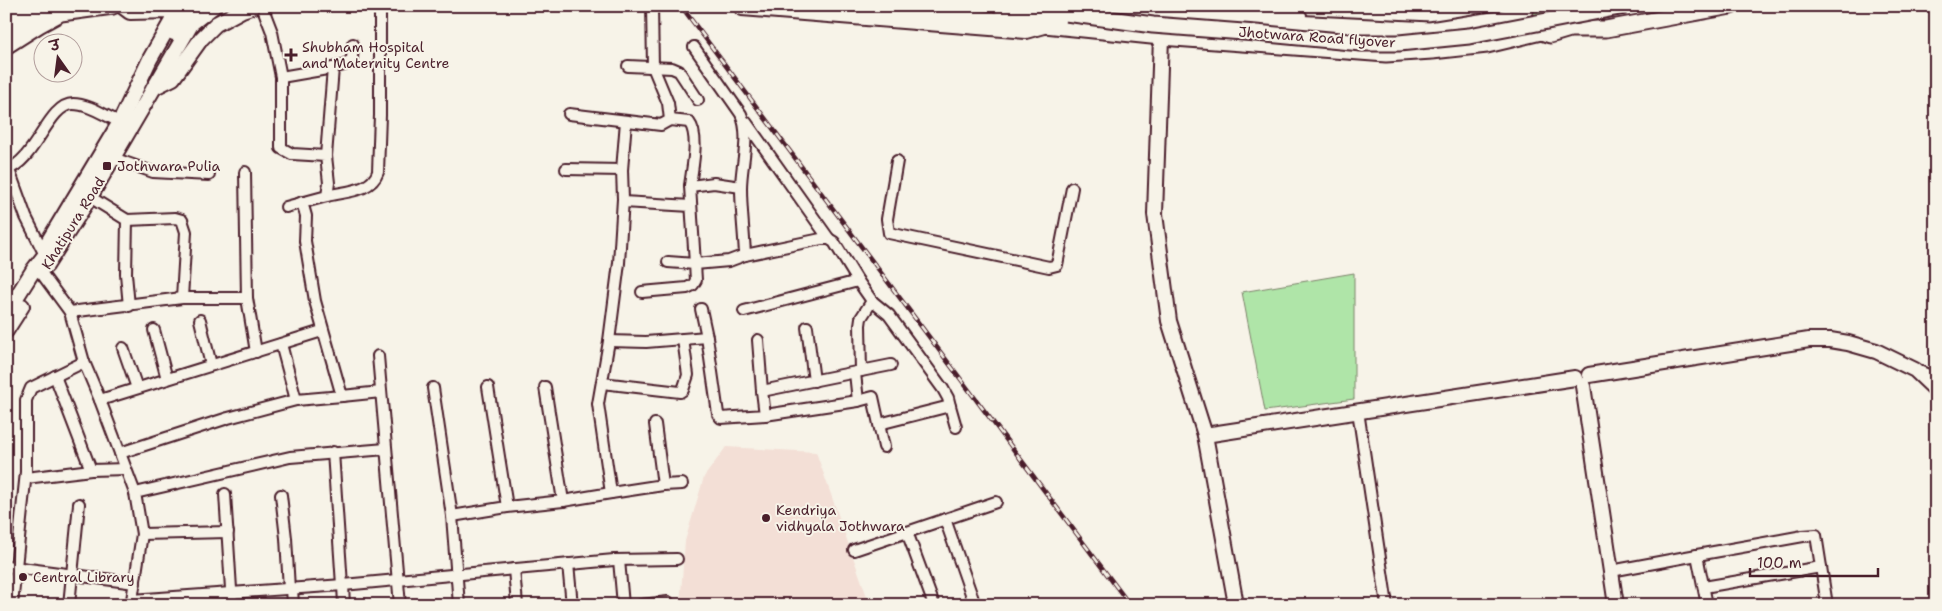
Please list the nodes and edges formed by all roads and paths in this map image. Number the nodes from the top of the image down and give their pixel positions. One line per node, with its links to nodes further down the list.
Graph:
1 (113, 6): 17 (main road)
2 (122, 6): 39 (street)
3 (191, 6): 59 (street)
4 (214, 6): 33 (street, Khatipura Road)
5 (254, 6): 33 (street)
6 (262, 6): 32 (street)
7 (380, 6): 51 (street)
8 (652, 6): 30 (street)
9 (742, 6): 20 (street)
10 (862, 6): 20 (main road)
11 (1000, 6): 18 (main road, Jhotwara Road flyover)
12 (1158, 6): 21 (street)
13 (1581, 6): 22 (main road)
14 (1625, 6): 18 (main road, Jhotwara Road flyover, bridge)
15 (1731, 6): 22 (main road)
16 (1524, 8): 21 (main road, Jhotwara Road flyover); 23 (main road)
17 (42, 12): 19 (street); 24 (main road); 27 (main road)
18 (1066, 13): 21 (main road, Jhotwara Road flyover)
19 (6, 23)
20 (1047, 25): 25 (main road)
21 (1366, 26)
22 (1570, 29): 23 (main road)
23 (1540, 32): 25 (main road)
24 (6, 33)
25 (1161, 37): 115 (street)
26 (353, 44): 31 (street)
27 (6, 46)
28 (694, 47): 37 (street)
29 (628, 66): 30 (street)
30 (653, 67): 34 (street); 36 (street)
31 (333, 68): 32 (street); 40 (street)
32 (282, 78): 40 (street)
33 (157, 82): 41 (street, Khatipura Road)
34 (698, 100)
35 (569, 114): 38 (street)
36 (670, 120): 38 (street); 48 (street)
37 (744, 120): 49 (street); 58 (street)
38 (626, 121): 45 (street)
39 (120, 122): 44 (street); 59 (street)
40 (326, 156): 51 (street)
41 (112, 158): 47 (street); 52 (street, Khatipura Road)
42 (897, 160): 50 (street)
43 (566, 169): 45 (street)
44 (8, 170): 59 (street)
45 (622, 170): 54 (street)
46 (244, 172): 67 (street)
47 (209, 175)
48 (690, 186): 49 (street); 55 (street)
49 (741, 187): 60 (street)
50 (1072, 188)
51 (327, 196): 53 (street)
52 (90, 197): 57 (street); 63 (street, Khatipura Road)
53 (302, 202): 56 (street); 78 (street)
54 (623, 202): 55 (street); 82 (street)
55 (691, 206): 62 (street)
56 (286, 207)
57 (127, 220): 66 (street); 69 (street)
58 (829, 239): 60 (street); 64 (street)
59 (50, 250): 63 (street)
60 (745, 254): 62 (street)
61 (668, 262): 62 (street)
62 (695, 264): 65 (street)
63 (38, 271): 72 (street); 73 (street); 77 (street, Khatipura Road)
64 (858, 281): 68 (street); 71 (street)
65 (642, 292)
66 (182, 298): 67 (street); 69 (street)
67 (247, 298): 85 (street)
68 (872, 301): 91 (street); 109 (street)
69 (129, 306): 72 (street)
70 (701, 309): 79 (street)
71 (744, 311)
72 (70, 312): 87 (street)
73 (6, 314)
74 (200, 320): 89 (street)
75 (806, 327): 96 (street)
76 (154, 330): 94 (street)
77 (6, 331)
78 (322, 331): 83 (street); 105 (street)
79 (707, 337): 80 (street); 111 (street)
80 (683, 339): 82 (street); 97 (street)
81 (758, 340): 103 (street)
82 (609, 341): 97 (street)
83 (281, 344): 85 (street); 107 (street)
84 (123, 348): 100 (street)
85 (256, 352): 89 (street)
86 (378, 356): 104 (street)
87 (84, 362): 92 (street); 106 (street)
88 (891, 365): 91 (street)
89 (211, 366): 94 (street)
90 (1915, 370): 93 (street); 95 (street); 102 (street)
91 (858, 372): 96 (street); 108 (street)
92 (55, 376): 121 (street); 122 (street)
93 (1936, 378)
94 (167, 379): 100 (street)
95 (1582, 380): 110 (street); 146 (street)
96 (814, 381): 103 (street)
97 (602, 383): 126 (street)
98 (488, 387): 132 (street)
99 (544, 387): 129 (street)
100 (137, 388): 106 (street)
101 (433, 388): 133 (street)
102 (1936, 390)
103 (762, 391): 111 (street)
104 (381, 392): 105 (street); 117 (street)
105 (342, 396): 107 (street)
106 (100, 400): 119 (street)
107 (296, 400): 119 (street)
108 (858, 401): 111 (street); 113 (street)
109 (950, 406): 113 (street); 114 (street)
110 (1358, 411): 115 (street); 172 (street)
111 (765, 415)
112 (655, 424): 124 (street)
113 (879, 424): 116 (street)
114 (956, 427)
115 (1205, 435): 171 (street)
116 (884, 446)
117 (386, 449): 118 (street); 149 (street)
118 (333, 452): 125 (street); 151 (street)
119 (120, 453): 120 (street)
120 (126, 468): 121 (street); 125 (street)
121 (91, 470): 122 (street)
122 (26, 478): 143 (street)
123 (682, 484): 124 (street)
124 (663, 485): 126 (street)
125 (135, 493): 137 (street)
126 (611, 493): 129 (street)
127 (225, 494): 135 (street)
128 (281, 495): 153 (street)
129 (563, 501): 132 (street)
130 (996, 502): 134 (street)
131 (79, 504): 148 (street)
132 (507, 507): 133 (street)
133 (452, 516): 147 (street)
134 (945, 519): 136 (street); 170 (street)
135 (228, 532): 137 (street); 154 (street)
136 (907, 532): 138 (street); 169 (street)
137 (142, 534): 150 (street)
138 (854, 550)
139 (1698, 555): 144 (street); 146 (street); 152 (street)
140 (676, 558): 141 (street)
141 (619, 560): 142 (street); 167 (street)
142 (568, 564): 145 (street); 166 (street)
143 (11, 567): 148 (street); 158 (street)
144 (1821, 567): 152 (street); 175 (street)
145 (514, 569): 147 (street); 165 (street)
146 (1611, 571): 173 (street)
147 (456, 574): 149 (street); 164 (street)
148 (71, 575): 150 (street); 159 (street)
149 (398, 579): 151 (street); 163 (street)
150 (135, 583): 156 (street)
151 (342, 585): 153 (street); 162 (street)
152 (1704, 587): 174 (street)
153 (290, 588): 154 (street); 161 (street)
154 (231, 593): 155 (street); 160 (street)
155 (177, 601): 156 (street)
156 (131, 602)
157 (668, 602): 168 (street)
158 (12, 605)
159 (69, 605)
160 (232, 605)
161 (293, 605)
162 (344, 605)
163 (400, 605)
164 (459, 605)
165 (517, 605)
166 (572, 605)
167 (622, 605)
168 (641, 605)
169 (934, 605)
170 (975, 605)
171 (1234, 605)
172 (1387, 605)
173 (1616, 605)
174 (1707, 605)
175 (1827, 605)

